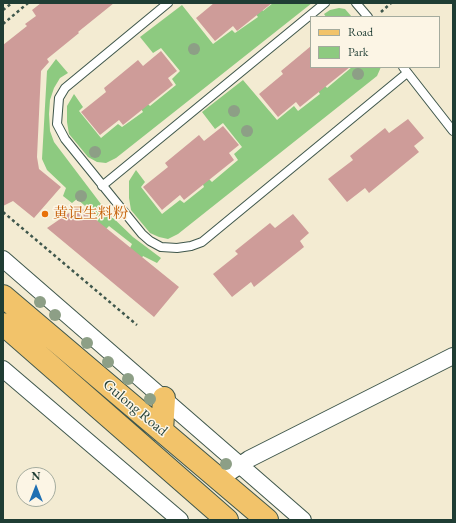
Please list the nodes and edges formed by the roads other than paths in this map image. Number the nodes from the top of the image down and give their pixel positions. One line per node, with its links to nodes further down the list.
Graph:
1 (168, 3): 7 (lane)
2 (325, 3): 7 (lane)
3 (356, 3): 4 (lane)
4 (367, 16)
5 (405, 70): 6 (lane); 7 (lane)
6 (453, 131)
7 (102, 186)
8 (3, 259): 13 (street)
9 (3, 296): 14 (main road, Gulong Road)
10 (3, 324): 18 (main road, Gulong Road)
11 (453, 356): 15 (street)
12 (3, 369): 17 (street)
13 (164, 398): 14 (main road); 15 (street)
14 (162, 431): 16 (main road, Gulong Road)
15 (240, 465): 16 (street); 20 (street)
16 (220, 479): 19 (main road, Gulong Road)
17 (180, 520)
18 (227, 520)
19 (267, 520)
20 (303, 520)

